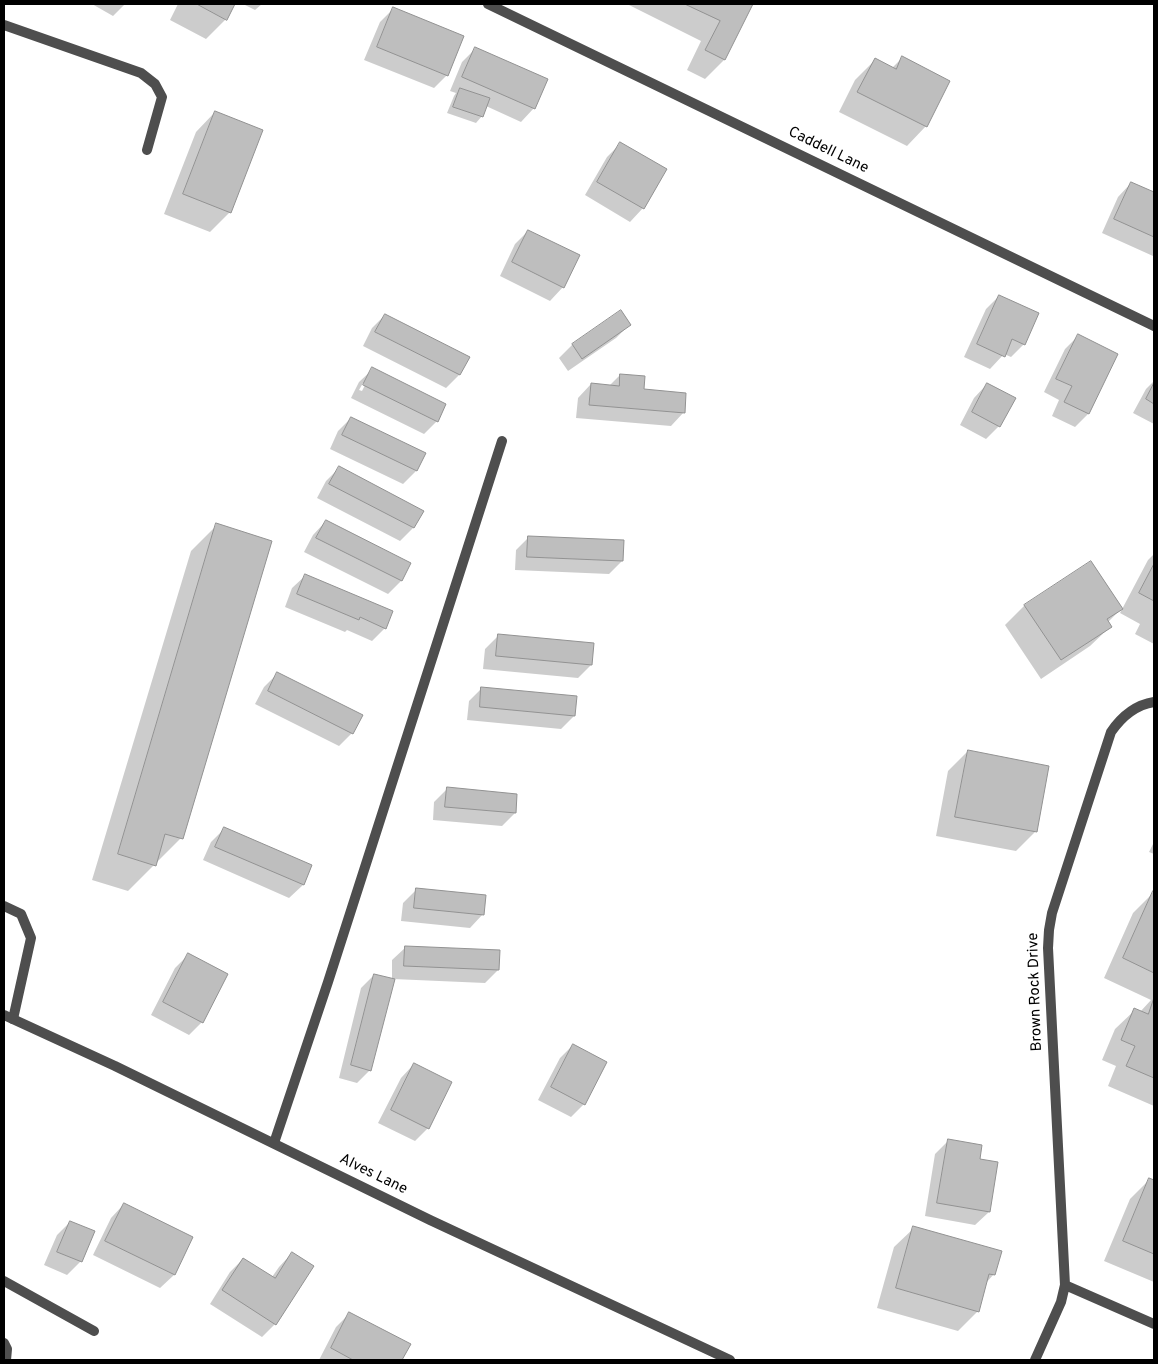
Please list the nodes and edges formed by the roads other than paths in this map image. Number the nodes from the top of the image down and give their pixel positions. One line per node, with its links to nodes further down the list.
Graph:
1 (488, 4): 4 (street, Caddell Lane)
2 (4, 25): 3 (street)
3 (147, 150)
4 (1154, 326)
5 (502, 441): 9 (street)
6 (1154, 702): 12 (street, Brown Rock Drive)
7 (4, 906): 8 (street)
8 (8, 1017): 9 (street, Alves Lane)
9 (274, 1143): 17 (street, Alves Lane)
10 (4, 1281): 11 (street); 14 (street)
11 (4, 1285)
12 (1065, 1285): 13 (street); 18 (street, Brown Rock Drive)
13 (1154, 1324)
14 (94, 1331)
15 (4, 1342): 16 (street)
16 (6, 1360)
17 (730, 1360)
18 (1034, 1360)

